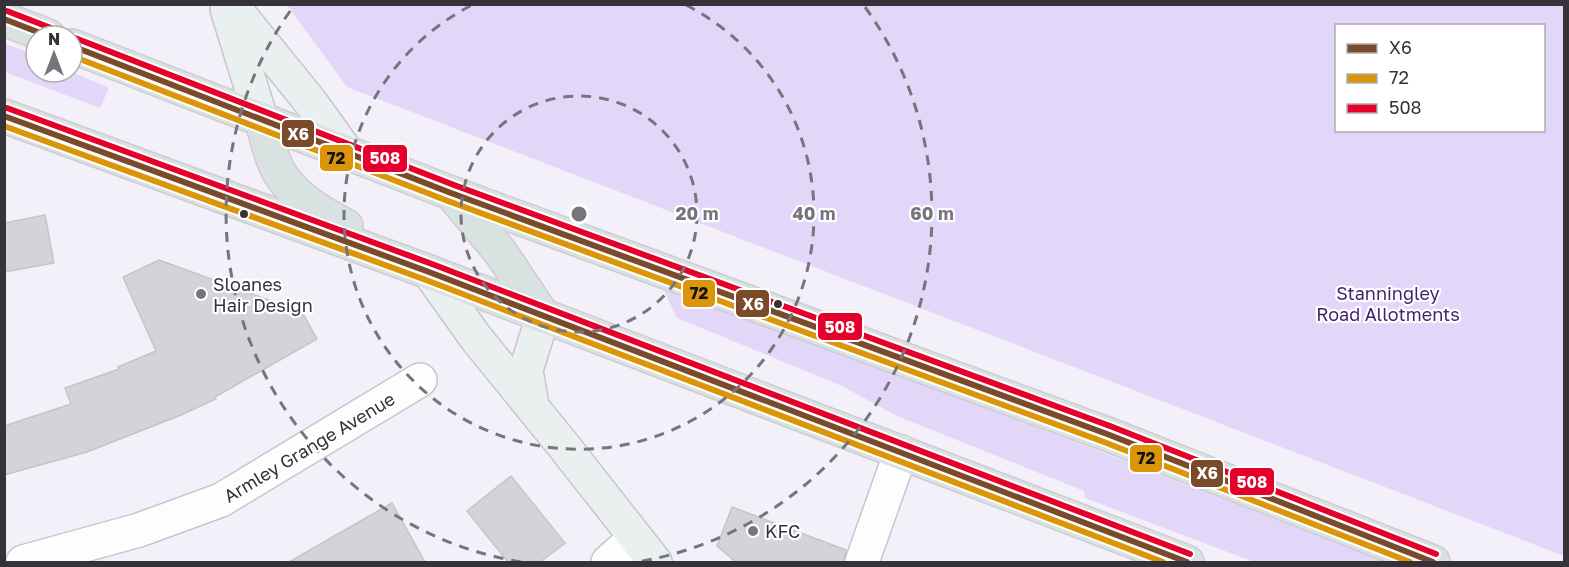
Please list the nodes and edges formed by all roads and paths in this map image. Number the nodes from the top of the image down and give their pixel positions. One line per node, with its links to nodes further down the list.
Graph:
1 (225, 4): 7 (street)
2 (231, 4): 8 (street)
3 (4, 19): 4 (main road)
4 (24, 27)
5 (84, 50): 7 (main road)
6 (4, 116): 10 (main road)
7 (261, 119): 8 (main road); 10 (main road)
8 (345, 150): 9 (main road)
9 (451, 193): 11 (main road); 20 (main road)
10 (429, 272): 11 (main road); 13 (street)
11 (543, 316): 13 (street); 14 (main road)
12 (420, 380): 16 (street, Armley Grange Avenue)
13 (532, 406): 15 (street)
14 (901, 452): 18 (street); 19 (main road)
15 (645, 550): 17 (street)
16 (23, 562)
17 (608, 562)
18 (862, 562)
19 (1187, 562)
20 (1433, 562)

